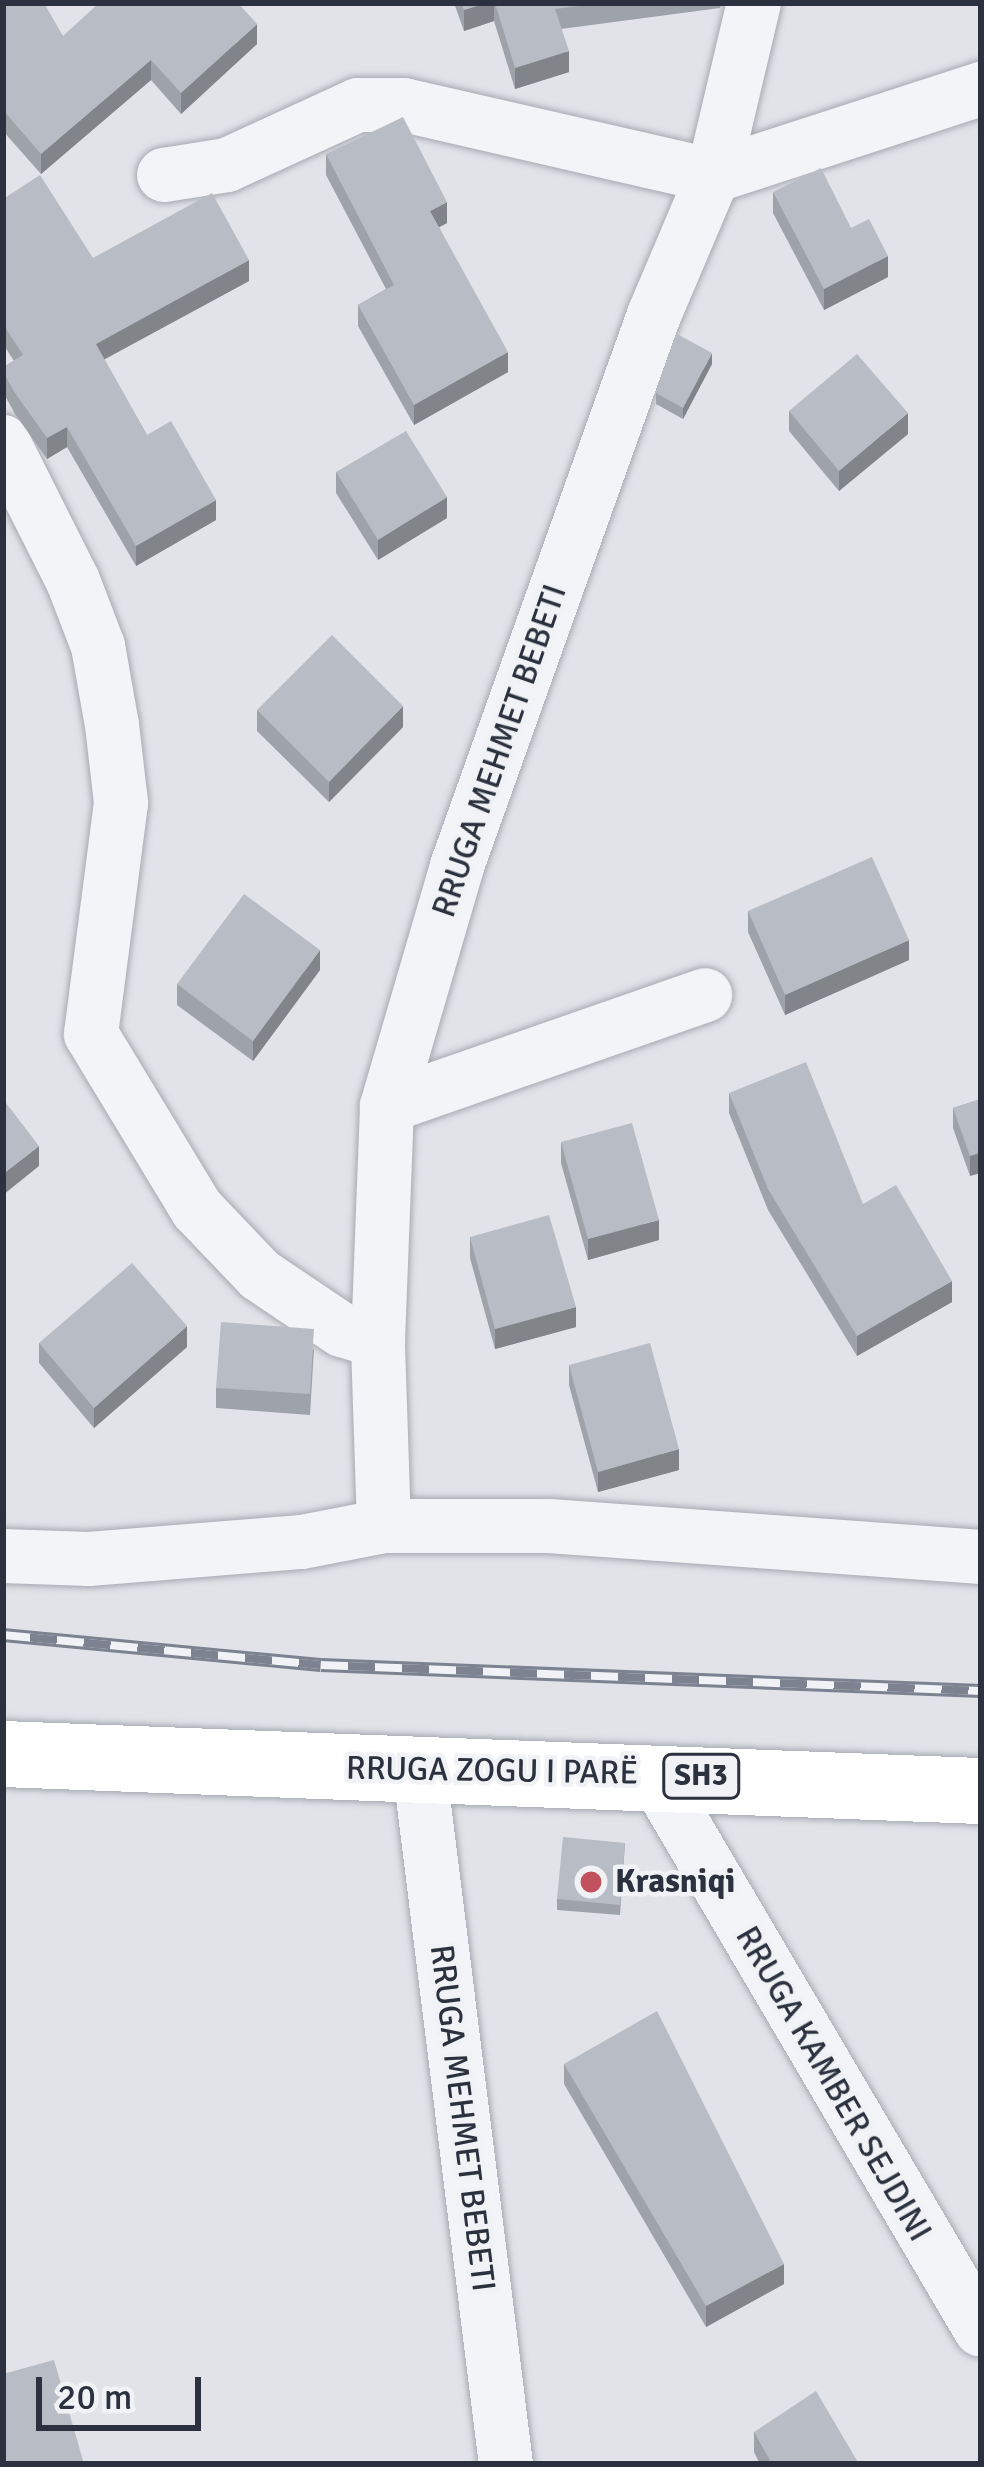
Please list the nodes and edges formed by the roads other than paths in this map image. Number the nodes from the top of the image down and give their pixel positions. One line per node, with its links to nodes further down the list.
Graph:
1 (754, 3): 4 (street, RRUGA MEHMET BEBETI)
2 (981, 88): 4 (street)
3 (164, 175): 4 (street)
4 (713, 176): 7 (street, RRUGA MEHMET BEBETI)
5 (3, 442): 8 (street)
6 (705, 995): 7 (street)
7 (387, 1106): 8 (street, RRUGA MEHMET BEBETI)
8 (378, 1341): 9 (street, RRUGA MEHMET BEBETI)
9 (384, 1526): 10 (street); 11 (street)
10 (3, 1556)
11 (981, 1558)
12 (3, 1754): 13 (main road, RRUGA ZOGU I PARË / SH3)
13 (420, 1773): 14 (main road, RRUGA ZOGU I PARË / SH3); 17 (street, RRUGA MEHMET BEBETI)
14 (652, 1773): 15 (main road, RRUGA ZOGU I PARË / SH3); 16 (street, RRUGA KAMBER SEJDINI)
15 (981, 1791)
16 (981, 2330)
17 (506, 2464)

